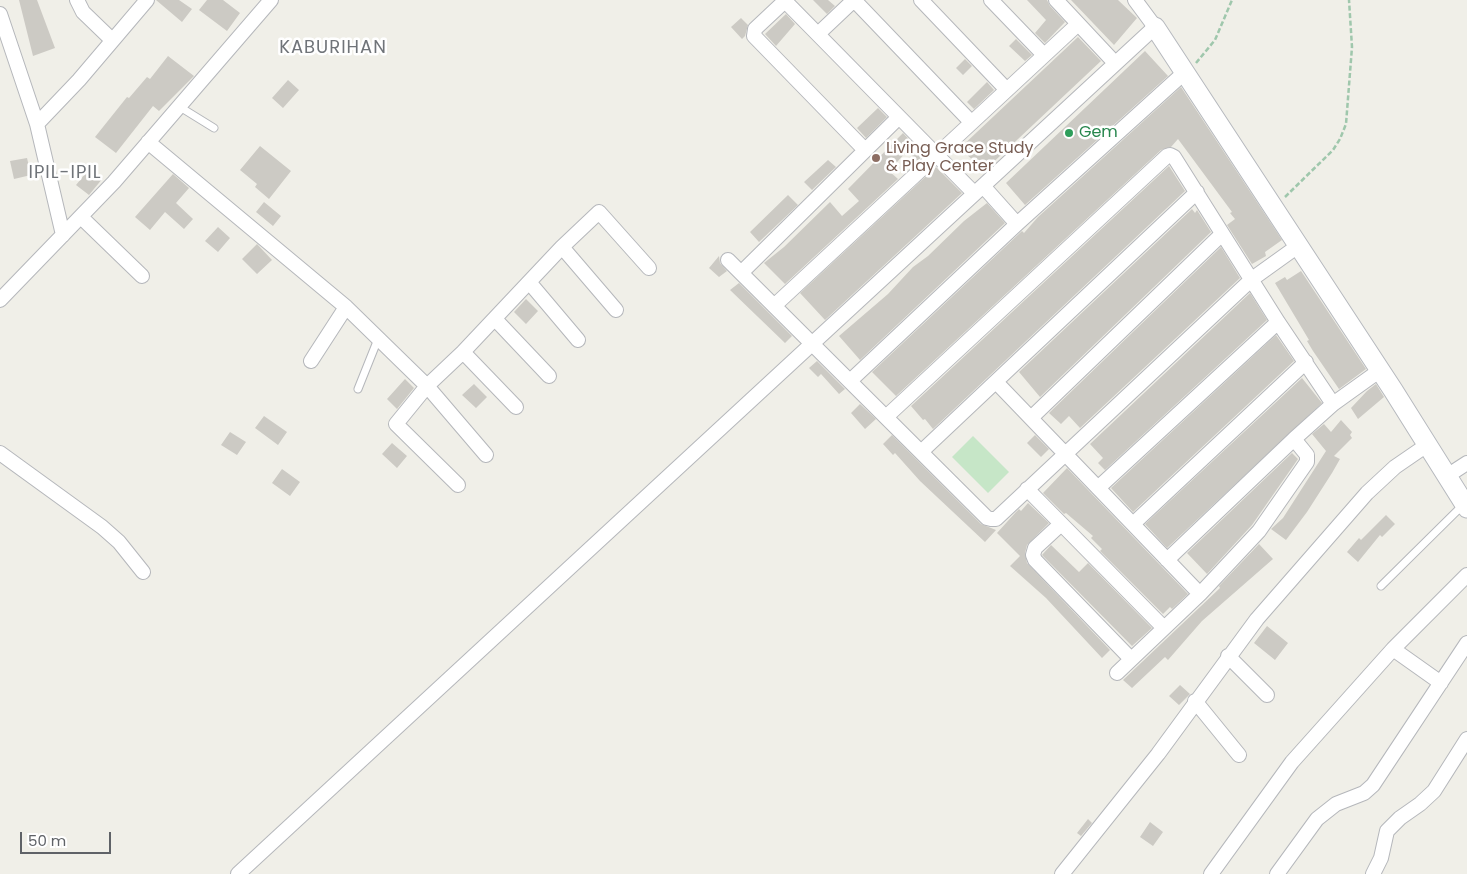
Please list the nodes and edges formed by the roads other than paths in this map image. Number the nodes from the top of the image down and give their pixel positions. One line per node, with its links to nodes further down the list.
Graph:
1 (77, 0): 14 (street)
2 (147, 0): 14 (street)
3 (271, 0): 19 (street)
4 (786, 0): 13 (street); 25 (street)
5 (854, 0): 13 (street); 21 (street)
6 (920, 0): 18 (street)
7 (991, 0): 15 (street)
8 (1056, 0): 11 (street)
9 (1134, 0): 12 (street)
10 (0, 14): 22 (street)
11 (1078, 24): 15 (street); 16 (street)
12 (1155, 27): 16 (street); 17 (street)
13 (818, 34): 20 (street)
14 (112, 40): 22 (street)
15 (1044, 55): 18 (street)
16 (1116, 63): 27 (street)
17 (1184, 72): 30 (street); 33 (street)
18 (1006, 89): 21 (street)
19 (180, 107): 23 (lane); 24 (street)
20 (899, 117): 25 (street); 26 (street)
21 (971, 122): 26 (street)
22 (37, 124): 32 (street)
23 (214, 128)
24 (148, 142): 29 (street); 43 (street)
25 (864, 149): 37 (street)
26 (937, 155): 27 (street); 42 (street)
27 (978, 189): 30 (street); 49 (street)
28 (1197, 192): 31 (street); 56 (street); 61 (street)
29 (81, 216): 32 (street); 38 (street)
30 (1017, 224): 55 (street)
31 (1222, 234): 39 (street); 62 (street)
32 (64, 235): 41 (street)
33 (1298, 246): 39 (street); 53 (street)
34 (562, 247): 36 (street); 40 (street); 44 (street)
35 (728, 260): 37 (street)
36 (649, 268)
37 (741, 273): 42 (street)
38 (142, 276)
39 (1252, 279): 46 (street); 67 (street)
40 (529, 282): 45 (street); 48 (street)
41 (0, 300)
42 (774, 306): 49 (street)
43 (346, 307): 47 (street); 51 (street)
44 (616, 310)
45 (495, 319): 50 (street); 54 (street)
46 (1278, 322): 52 (street); 72 (street)
47 (378, 339): 57 (street); 58 (lane)
48 (578, 340)
49 (813, 344): 55 (street); 93 (street)
50 (463, 352): 57 (street); 60 (street)
51 (311, 361)
52 (1306, 362): 59 (street); 76 (street)
53 (1379, 371): 59 (street); 64 (street)
54 (549, 376)
55 (850, 381): 61 (street)
56 (997, 383): 62 (street); 65 (street)
57 (427, 386): 68 (street); 71 (street)
58 (358, 389)
59 (1333, 404): 63 (street)
60 (516, 407)
61 (886, 417): 65 (street)
62 (1031, 418): 67 (street)
63 (1294, 439): 77 (street); 81 (street)
64 (1427, 445): 70 (street); 85 (street)
65 (921, 452): 73 (street)
66 (0, 453): 78 (street)
67 (1065, 453): 72 (street); 73 (street)
68 (486, 455)
69 (1467, 463): 70 (street)
70 (1447, 476): 74 (street)
71 (458, 486)
72 (1098, 488): 76 (street)
73 (1027, 489): 75 (street)
74 (1466, 506): 80 (lane)
75 (1061, 524): 82 (street); 86 (street)
76 (1133, 524): 77 (street)
77 (1168, 560): 81 (street)
78 (143, 572)
79 (1467, 576): 84 (street)
80 (1381, 586)
81 (1200, 594): 82 (street)
82 (1164, 628): 86 (street)
83 (1467, 643): 88 (street)
84 (1393, 650): 88 (street); 95 (street)
85 (1228, 656): 89 (street); 90 (street)
86 (1131, 659): 87 (street)
87 (1117, 673)
88 (1441, 683): 96 (street)
89 (1267, 695)
90 (1195, 701): 92 (street); 94 (street)
91 (1467, 739): 97 (street)
92 (1239, 755)
93 (238, 874)
94 (1062, 874)
95 (1211, 874)
96 (1278, 874)
97 (1373, 874)

